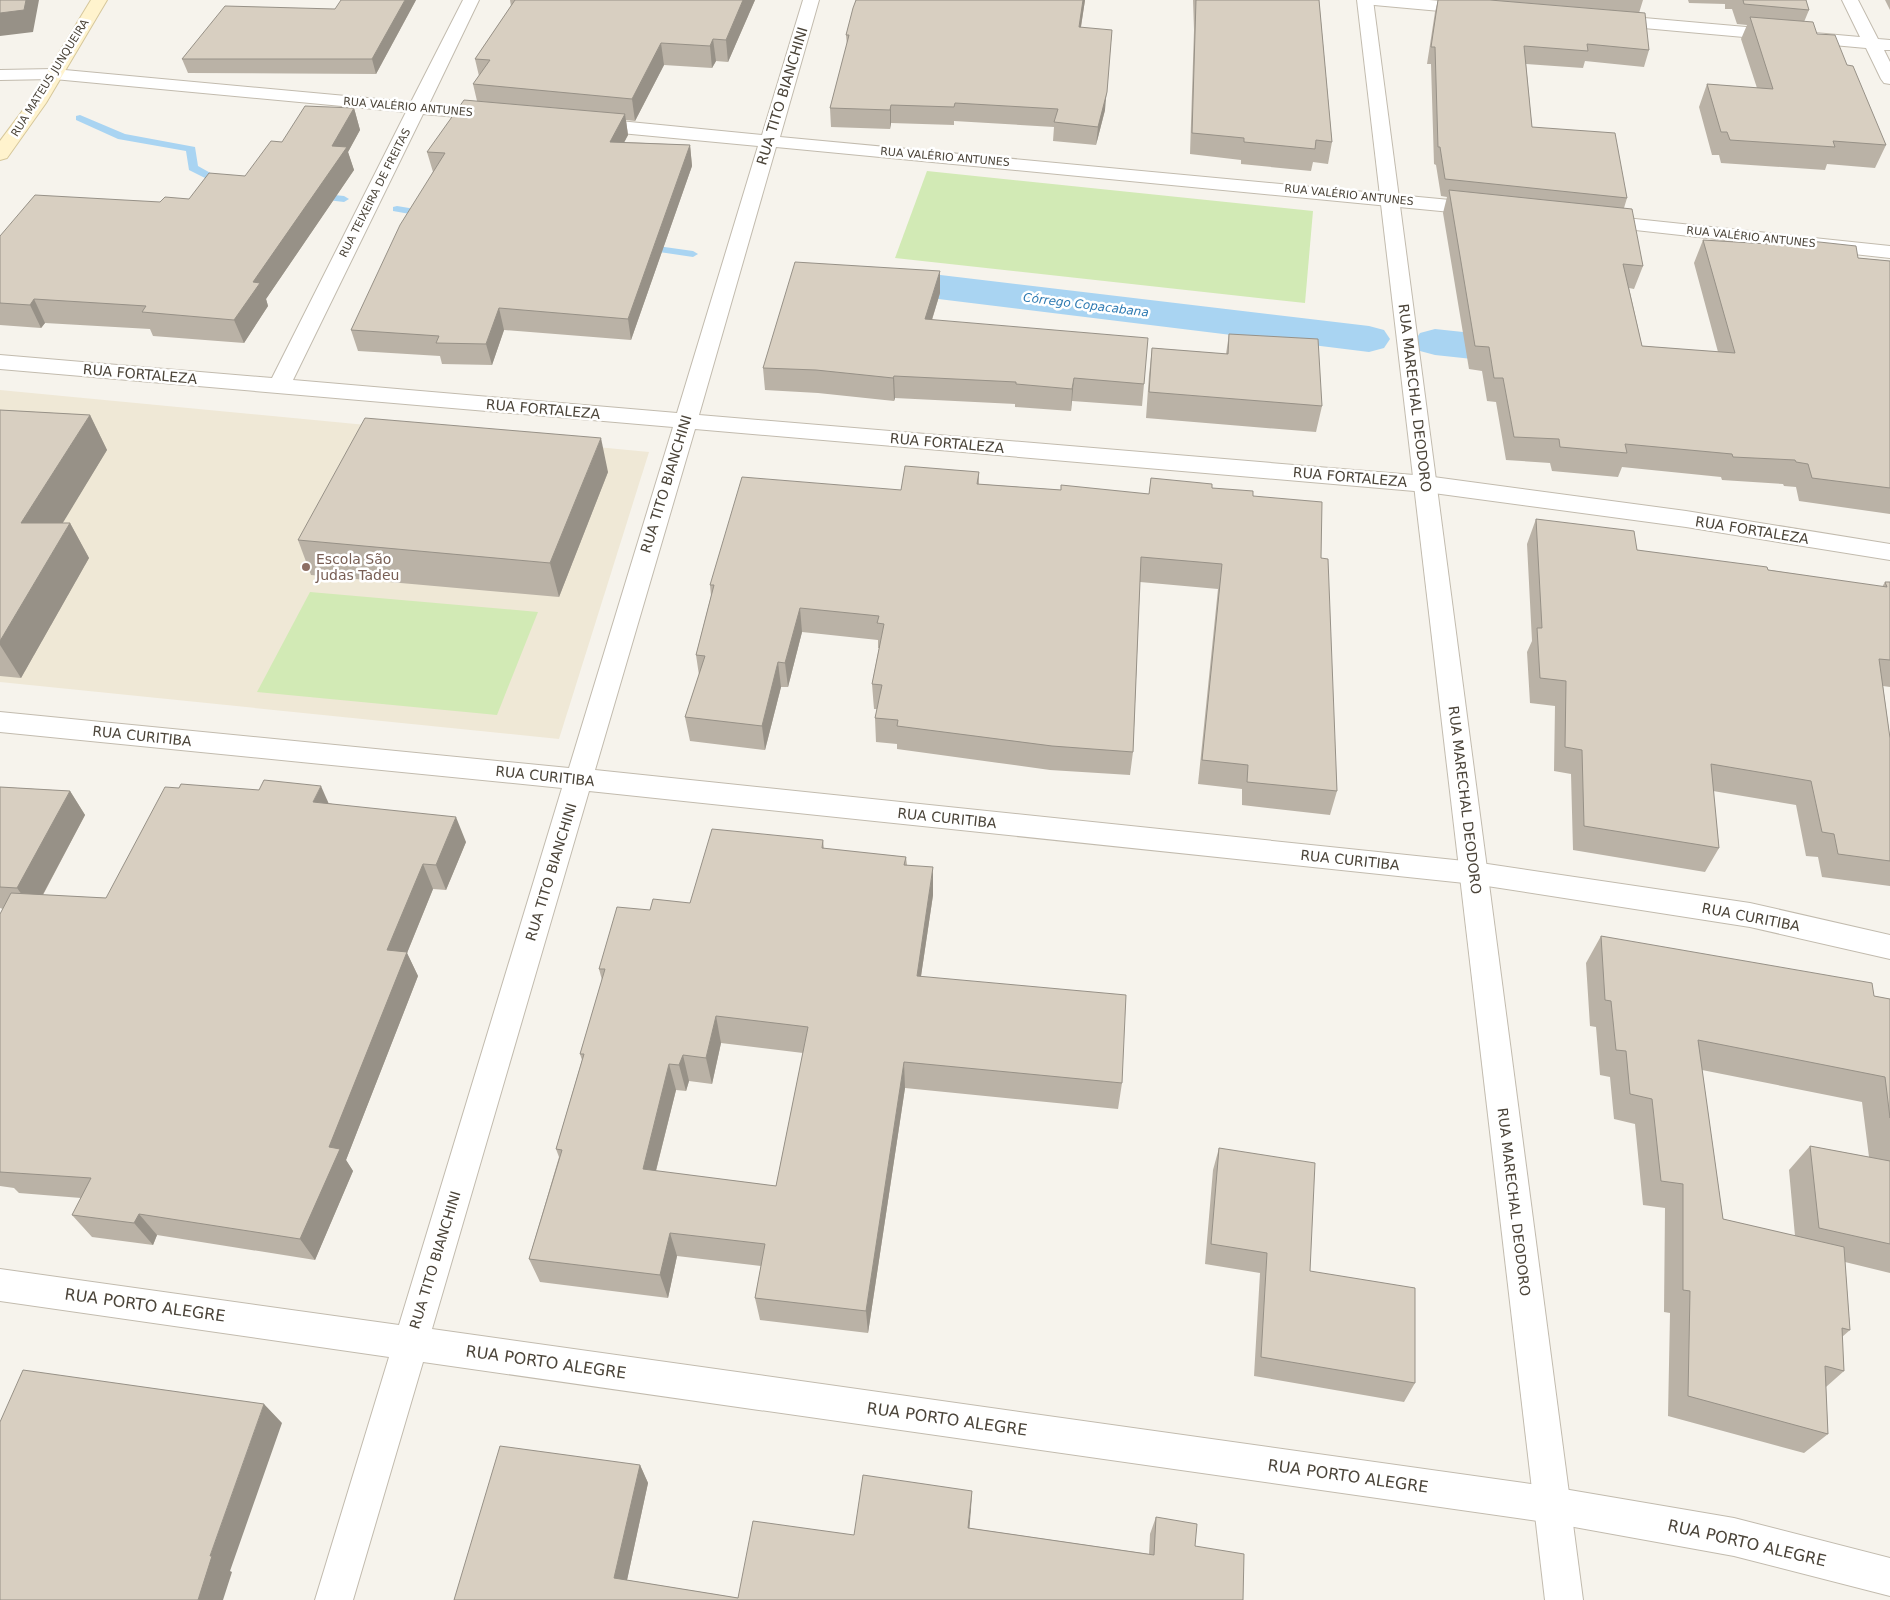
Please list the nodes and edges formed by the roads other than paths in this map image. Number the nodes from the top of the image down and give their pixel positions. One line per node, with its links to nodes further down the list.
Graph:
1 (99, 0): 11 (main road, RUA MATEUS JUNQUEIRA)
2 (471, 0): 14 (street, RUA TEIXEIRA DE FREITAS)
3 (811, 0): 17 (street, RUA TITO BIANCHINI)
4 (1365, 0): 19 (street, RUA MARECHAL DEODORO)
5 (1374, 0): 7 (street)
6 (1850, 0): 9 (street)
7 (1494, 10)
8 (1593, 19): 9 (street)
9 (1872, 43): 10 (street); 13 (street)
10 (1890, 45)
11 (54, 74): 12 (street, RUA VALÉRIO ANTUNES); 14 (street, RUA VALÉRIO ANTUNES); 18 (main road, RUA MATEUS JUNQUEIRA)
12 (0, 75)
13 (1890, 79)
14 (418, 108): 15 (street, RUA VALÉRIO ANTUNES); 24 (street, RUA TEIXEIRA DE FREITAS)
15 (505, 116)
16 (574, 122): 17 (street, RUA VALÉRIO ANTUNES)
17 (769, 141): 19 (street, RUA VALÉRIO ANTUNES); 25 (street, RUA TITO BIANCHINI)
18 (0, 154)
19 (1390, 199): 20 (street, RUA VALÉRIO ANTUNES); 26 (street, RUA MARECHAL DEODORO)
20 (1504, 211)
21 (1583, 219): 22 (street, RUA VALÉRIO ANTUNES)
22 (1890, 252)
23 (0, 362): 24 (street, RUA FORTALEZA)
24 (279, 386): 25 (street, RUA FORTALEZA)
25 (685, 421): 26 (street, RUA FORTALEZA); 29 (street, RUA TITO BIANCHINI)
26 (1426, 484): 27 (street, RUA FORTALEZA); 30 (street, RUA MARECHAL DEODORO)
27 (1890, 552)
28 (0, 722): 29 (street, RUA CURITIBA)
29 (579, 780): 30 (street, RUA CURITIBA); 33 (street, RUA TITO BIANCHINI)
30 (1474, 873): 31 (street, RUA CURITIBA); 34 (street, RUA MARECHAL DEODORO)
31 (1890, 947)
32 (0, 1285): 33 (street, RUA PORTO ALEGRE)
33 (411, 1343): 34 (street, RUA PORTO ALEGRE); 36 (street, RUA TITO BIANCHINI)
34 (1552, 1504): 35 (street, RUA PORTO ALEGRE); 37 (street, RUA MARECHAL DEODORO)
35 (1890, 1576)
36 (334, 1600)
37 (1564, 1600)

